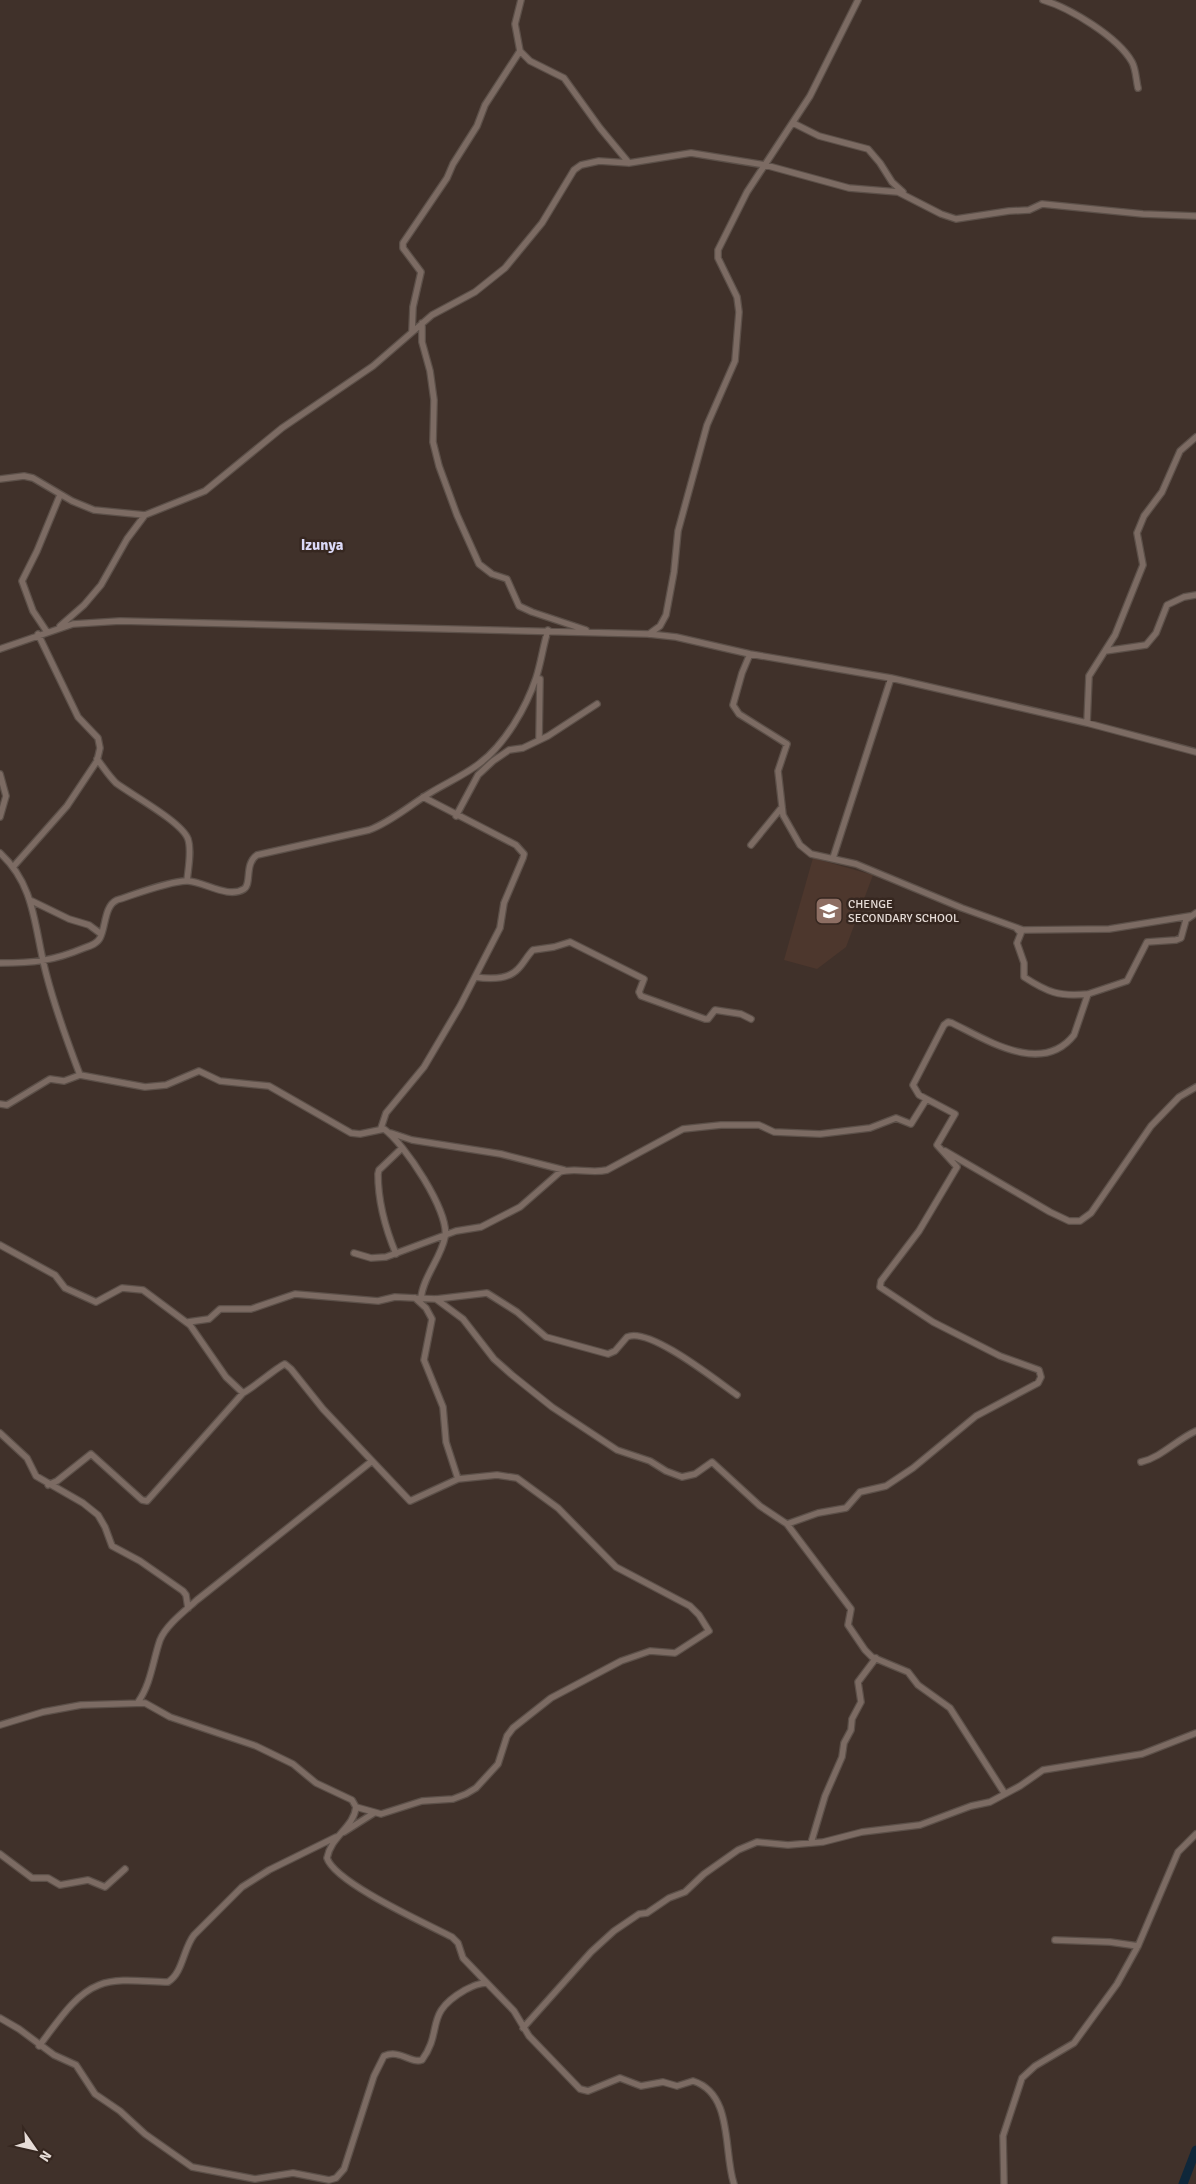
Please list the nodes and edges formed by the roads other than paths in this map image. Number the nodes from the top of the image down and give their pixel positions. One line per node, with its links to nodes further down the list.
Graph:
1 (521, 0): 4 (street)
2 (858, 0): 6 (street)
3 (1043, 0): 5 (street)
4 (520, 51): 7 (street); 12 (street)
5 (1138, 88)
6 (793, 123): 8 (street); 9 (street)
7 (629, 164): 8 (street); 11 (street)
8 (764, 166): 9 (street); 23 (street)
9 (907, 195): 10 (street)
10 (1196, 216)
11 (422, 322): 12 (street); 21 (street)
12 (412, 331): 16 (street)
13 (1196, 437): 25 (street)
14 (0, 479): 15 (street)
15 (60, 494): 16 (street); 20 (street)
16 (145, 515): 18 (street)
17 (1196, 596): 25 (street)
18 (58, 628): 19 (street); 20 (street)
19 (548, 630): 21 (street); 35 (street)
20 (47, 632): 22 (street)
21 (595, 633): 23 (street)
22 (38, 634): 24 (street); 33 (street)
23 (649, 634): 26 (street)
24 (0, 649)
25 (1105, 651): 30 (street)
26 (750, 654): 27 (street); 36 (street)
27 (891, 678): 30 (street); 41 (street)
28 (540, 679): 31 (street)
29 (597, 704): 31 (street)
30 (1087, 723): 32 (street)
31 (539, 740): 37 (street)
32 (1196, 752)
33 (98, 759): 42 (street); 43 (street)
34 (0, 774): 38 (street)
35 (423, 797): 37 (street); 43 (street)
36 (782, 807): 39 (street); 41 (street)
37 (456, 816): 51 (street)
38 (0, 817)
39 (751, 845)
40 (0, 853): 42 (street)
41 (833, 858): 47 (street)
42 (13, 867): 44 (street)
43 (187, 881): 48 (street)
44 (32, 901): 48 (street); 49 (street)
45 (1196, 913): 46 (street)
46 (1190, 916): 47 (street); 52 (street)
47 (1017, 929): 52 (street)
48 (101, 934): 49 (street)
49 (43, 962): 50 (street); 54 (street)
50 (0, 963)
51 (475, 977): 53 (street); 58 (street)
52 (1088, 994): 56 (street)
53 (751, 1020)
54 (80, 1075): 57 (street); 58 (street)
55 (1196, 1087): 60 (street)
56 (926, 1100): 60 (street); 61 (street)
57 (0, 1104)
58 (384, 1130): 59 (street); 61 (street)
59 (402, 1148): 62 (street); 65 (street)
60 (938, 1148): 77 (street)
61 (566, 1170): 62 (street)
62 (445, 1236): 65 (street); 66 (street)
63 (0, 1245): 68 (street)
64 (354, 1253): 65 (street)
65 (396, 1254)
66 (418, 1298): 67 (street); 68 (street); 75 (street)
67 (436, 1299): 70 (street); 77 (street)
68 (188, 1322): 69 (street)
69 (243, 1393): 73 (street); 76 (street)
70 (737, 1395)
71 (1196, 1431): 74 (street)
72 (0, 1434): 76 (street)
73 (372, 1461): 75 (street); 78 (street)
74 (1141, 1462)
75 (458, 1479): 85 (street)
76 (48, 1484): 78 (street)
77 (787, 1524): 79 (street)
78 (188, 1608): 80 (street)
79 (876, 1658): 83 (street); 88 (street)
80 (138, 1702): 81 (street); 84 (street)
81 (0, 1725)
82 (1196, 1733): 83 (street)
83 (1005, 1794): 88 (street)
84 (356, 1807): 85 (street); 87 (street)
85 (374, 1813): 87 (street)
86 (1196, 1834): 92 (street)
87 (336, 1837): 93 (street); 96 (street)
88 (811, 1843): 95 (street)
89 (0, 1854): 90 (street)
90 (125, 1869)
91 (1055, 1940): 92 (street)
92 (1138, 1946): 98 (street)
93 (487, 1983): 95 (street); 96 (street)
94 (0, 2018): 96 (street)
95 (522, 2028): 97 (street)
96 (40, 2046)
97 (734, 2184)
98 (1004, 2184)

